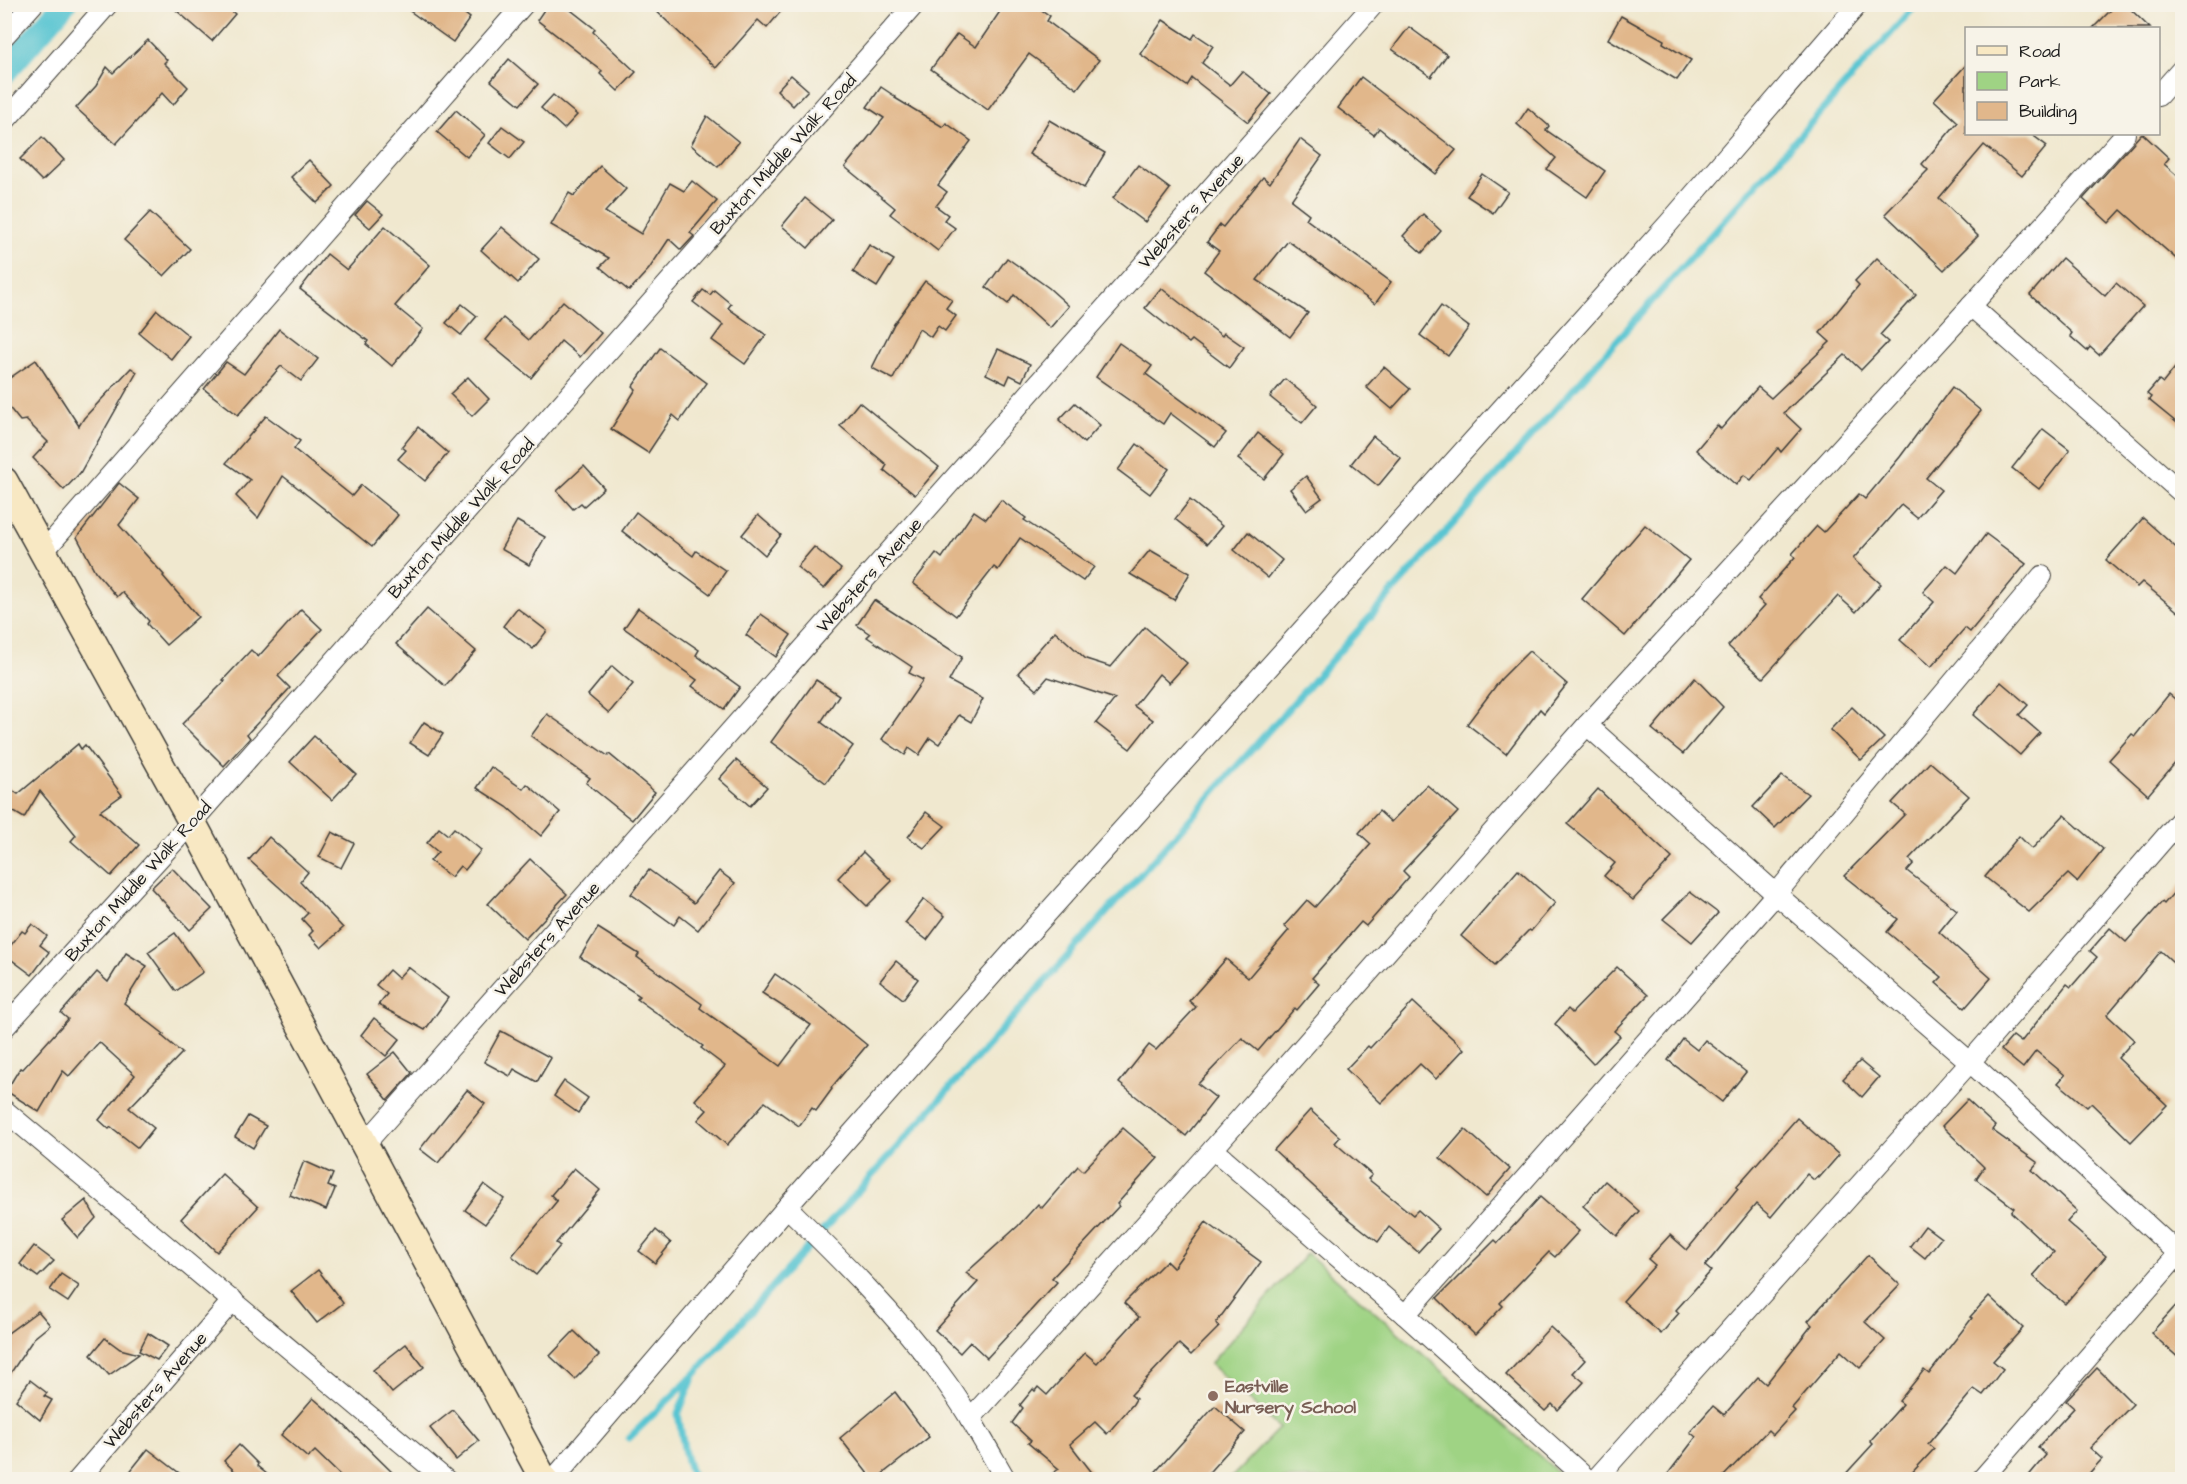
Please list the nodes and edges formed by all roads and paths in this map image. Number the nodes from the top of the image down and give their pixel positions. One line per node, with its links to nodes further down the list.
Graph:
1 (33, 4): 7 (street)
2 (108, 4): 10 (street)
3 (524, 4): 15 (street)
4 (915, 4): 19 (street, Buxton Middle Walk Road)
5 (1374, 4): 24 (street, Websters Avenue)
6 (1858, 4): 26 (street)
7 (4, 36)
8 (2182, 69): 9 (street)
9 (2160, 94)
10 (4, 122)
11 (2124, 135): 12 (street)
12 (1971, 306): 14 (street); 17 (street)
13 (4, 481): 15 (main road)
14 (2182, 493)
15 (43, 552): 19 (main road)
16 (2042, 576): 20 (street)
17 (1587, 725): 20 (street); 25 (street)
18 (2182, 818): 22 (street)
19 (192, 822): 21 (street, Buxton Middle Walk Road); 24 (main road)
20 (1776, 894): 22 (street); 29 (street)
21 (4, 1028)
22 (1970, 1062): 27 (street); 37 (street)
23 (4, 1110): 28 (street)
24 (364, 1145): 33 (main road)
25 (1212, 1149): 29 (street); 30 (street)
26 (792, 1212): 30 (street); 34 (street)
27 (2181, 1252): 38 (street)
28 (233, 1300): 31 (street, Websters Avenue); 32 (street)
29 (1405, 1315): 36 (street)
30 (970, 1419): 35 (street)
31 (78, 1479)
32 (446, 1479)
33 (543, 1479)
34 (553, 1479)
35 (1006, 1479)
36 (1587, 1479)
37 (1596, 1479)
38 (1981, 1479)

